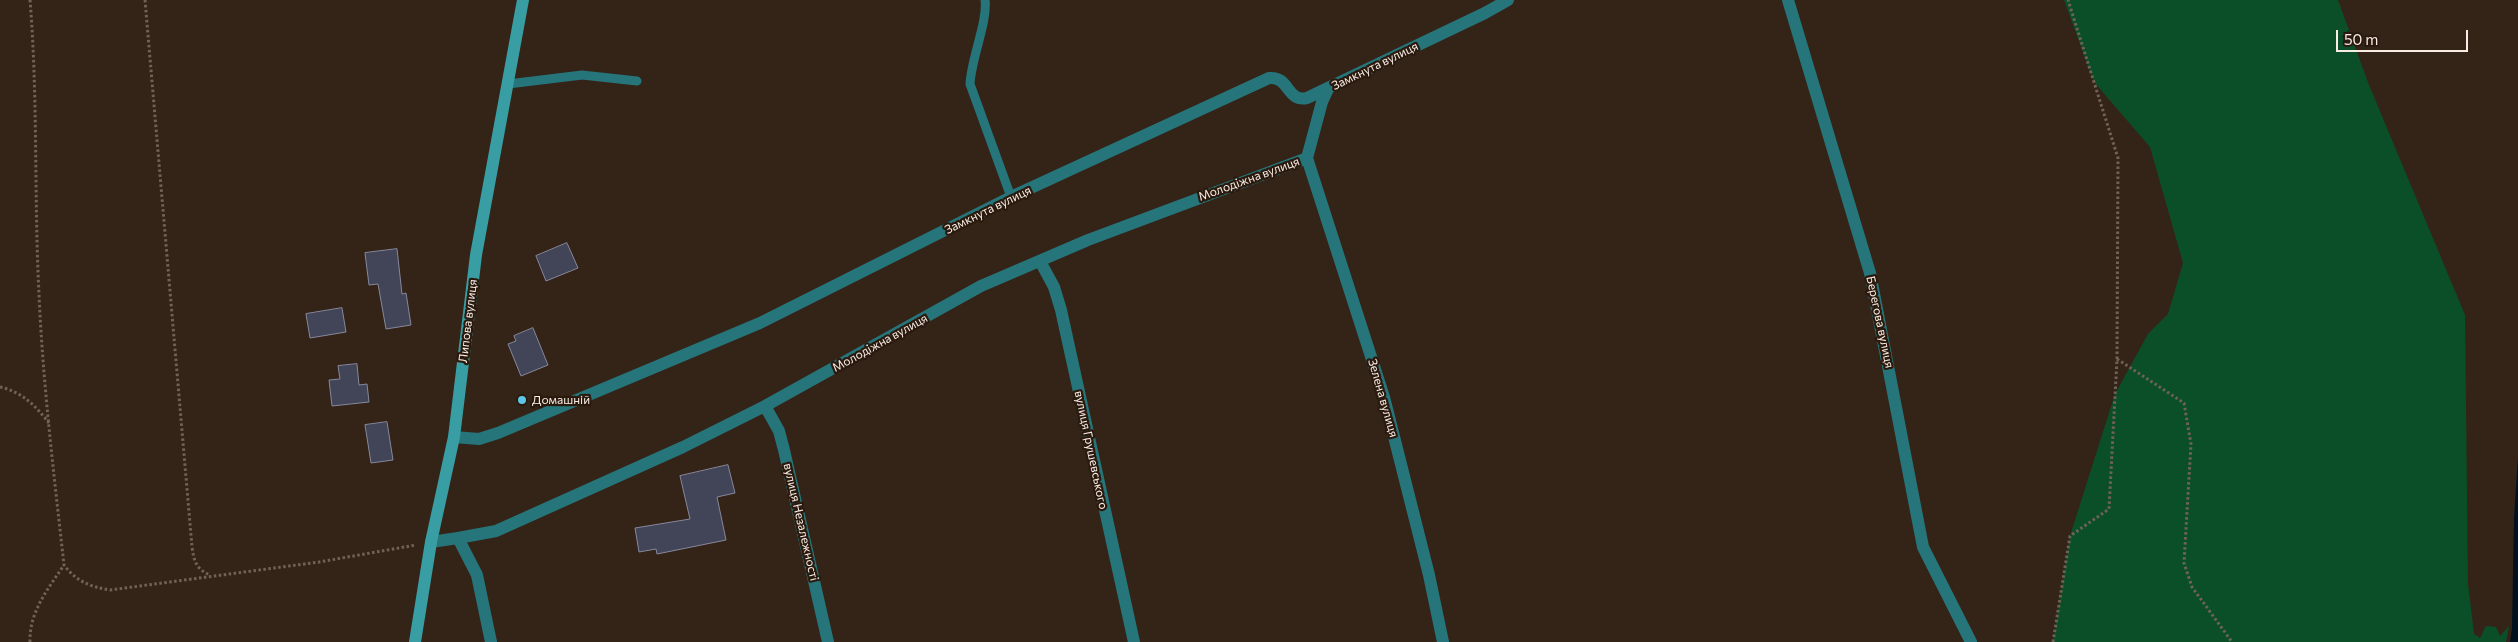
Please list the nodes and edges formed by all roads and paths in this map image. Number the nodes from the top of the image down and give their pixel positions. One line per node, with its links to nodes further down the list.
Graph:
1 (30, 0): 17 (path)
2 (145, 0): 22 (path)
3 (523, 0): 9 (street, Липова вулиця)
4 (985, 0): 12 (lane)
5 (1508, 0): 10 (street, Замкнута вулиця)
6 (1788, 0): 29 (street, Берегова вулиця)
7 (2068, 0): 14 (path)
8 (637, 81): 9 (lane)
9 (508, 84): 18 (street, Липова вулиця)
10 (1328, 89): 11 (street); 12 (street, Замкнута вулиця)
11 (1307, 158): 13 (street, Молодіжна вулиця); 28 (street, Зелена вулиця)
12 (1011, 197): 18 (street, Замкнута вулиця)
13 (1040, 261): 16 (street, Молодіжна вулиця); 27 (street, вулиця Грушевського)
14 (2117, 359): 30 (path); 31 (path)
15 (0, 386): 17 (path)
16 (765, 406): 19 (street, Молодіжна вулиця); 26 (street, вулиця Незалежності)
17 (49, 423): 21 (path)
18 (454, 437): 20 (street, Липова вулиця)
19 (458, 538): 20 (street, Молодіжна вулиця); 25 (street)
20 (431, 542): 22 (path); 24 (street, Липова вулиця)
21 (64, 565): 22 (path); 23 (path)
22 (210, 576)
23 (30, 642)
24 (415, 642)
25 (491, 642)
26 (828, 642)
27 (1134, 642)
28 (1444, 642)
29 (1972, 642)
30 (2053, 642)
31 (2232, 642)

